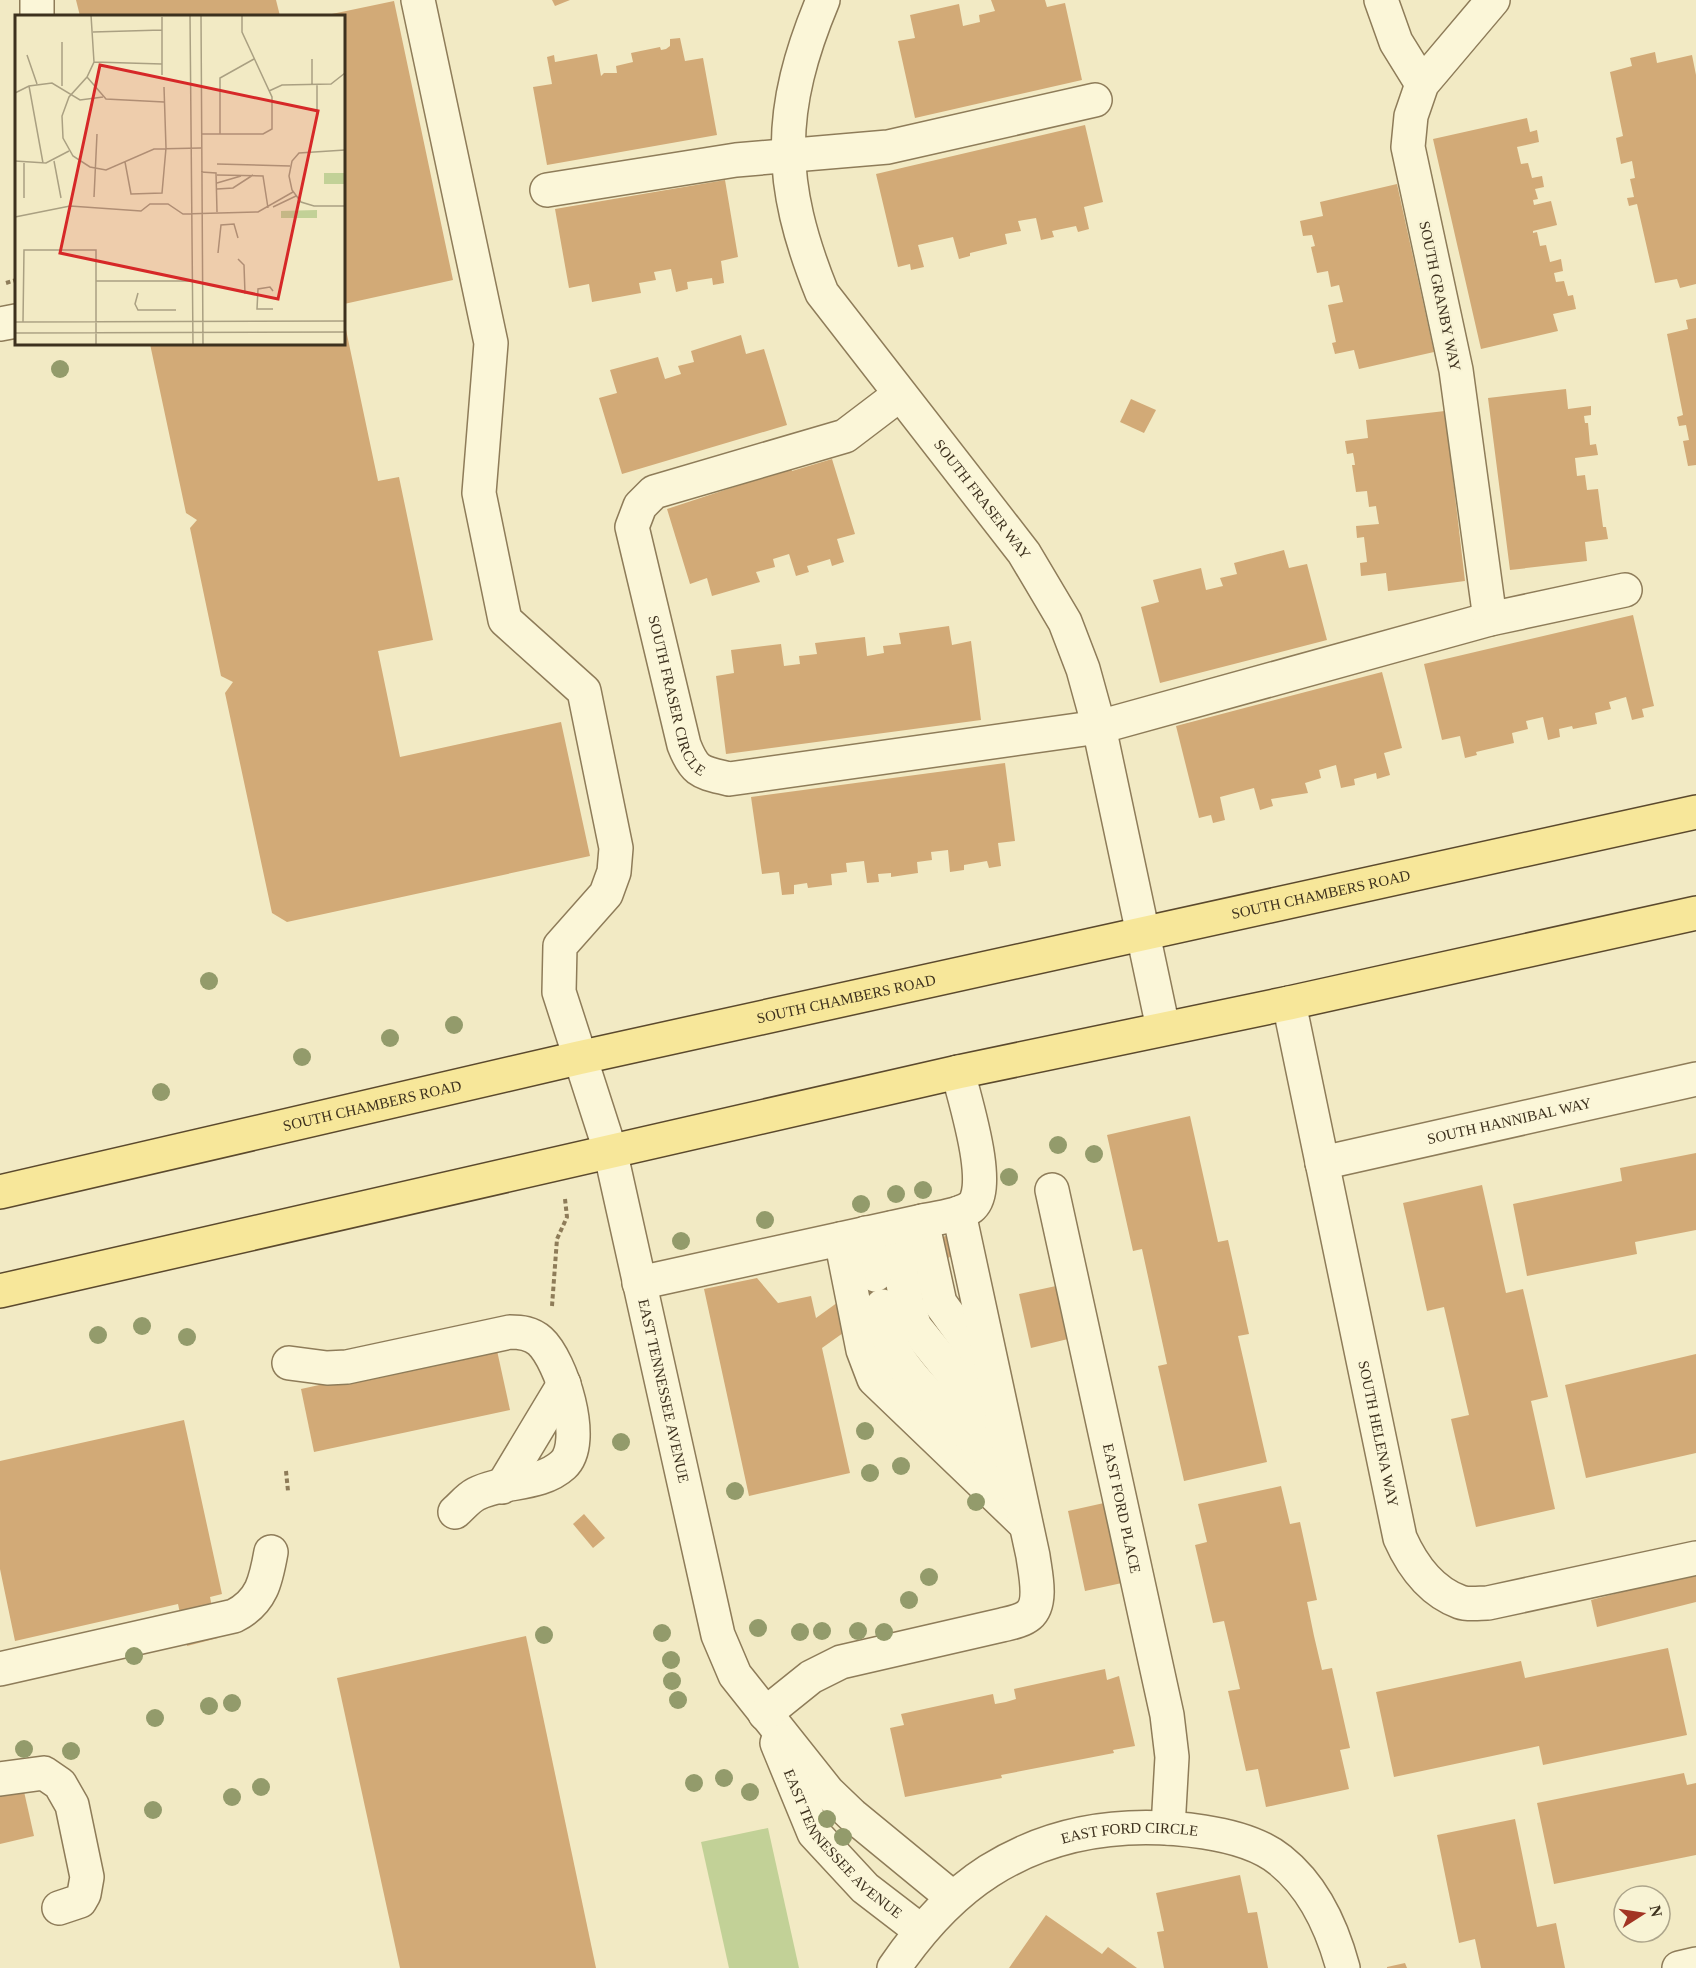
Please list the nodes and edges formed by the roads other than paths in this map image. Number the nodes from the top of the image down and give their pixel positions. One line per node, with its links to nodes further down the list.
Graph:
1 (418, 0): 20 (street, EAST TENNESSEE AVENUE)
2 (823, 0): 7 (street, SOUTH FRASER WAY)
3 (1381, 0): 5 (street)
4 (1493, 0): 5 (street, SOUTH GRANBY WAY)
5 (1422, 84): 13 (street, SOUTH GRANBY WAY)
6 (1095, 100): 7 (street)
7 (788, 155): 8 (street); 11 (street, SOUTH FRASER WAY)
8 (547, 190)
9 (15, 321): 10 (street)
10 (0, 324)
11 (899, 395): 14 (street, SOUTH FRASER WAY); 14 (street, SOUTH FRASER CIRCLE)
12 (1625, 590): 13 (street)
13 (1491, 620): 14 (street)
14 (1099, 727): 17 (street, SOUTH FRASER WAY)
15 (1696, 812): 17 (main road, SOUTH CHAMBERS ROAD)
16 (1696, 914): 18 (main road)
17 (1145, 932): 19 (street, SOUTH FRASER WAY); 20 (main road, SOUTH CHAMBERS ROAD)
18 (1289, 1003): 19 (main road); 24 (street, SOUTH HELENA WAY)
19 (1163, 1028): 21 (main road)
20 (578, 1058): 23 (street, EAST TENNESSEE AVENUE); 26 (main road, SOUTH CHAMBERS ROAD)
21 (958, 1072): 23 (main road); 27 (street)
22 (1696, 1079): 24 (street, SOUTH HANNIBAL WAY)
23 (610, 1150): 29 (street, EAST TENNESSEE AVENUE); 30 (main road)
24 (1322, 1163): 38 (street, SOUTH HELENA WAY)
25 (1052, 1190): 42 (street, EAST FORD PLACE)
26 (0, 1192)
27 (959, 1213): 28 (street); 32 (street)
28 (880, 1230): 29 (street); 32 (street); 33 (street); 34 (street); 36 (street)
29 (639, 1283): 40 (street, EAST TENNESSEE AVENUE)
30 (0, 1291)
31 (289, 1363): 35 (street)
32 (994, 1377): 33 (street)
33 (1007, 1441): 34 (street)
34 (1016, 1480): 36 (street)
35 (455, 1512)
36 (1025, 1524): 40 (street)
37 (271, 1552): 39 (street)
38 (1696, 1558)
39 (0, 1669)
40 (765, 1714): 43 (street, EAST TENNESSEE AVENUE); 45 (street, EAST TENNESSEE AVENUE)
41 (0, 1779): 44 (street)
42 (1168, 1828): 43 (street, EAST FORD CIRCLE); 48 (street, EAST FORD CIRCLE)
43 (953, 1898): 45 (street, EAST FORD CIRCLE)
44 (60, 1908)
45 (921, 1931): 47 (street, EAST FORD CIRCLE)
46 (1696, 1964): 49 (street)
47 (894, 1968)
48 (1343, 1968)
49 (1679, 1968)

